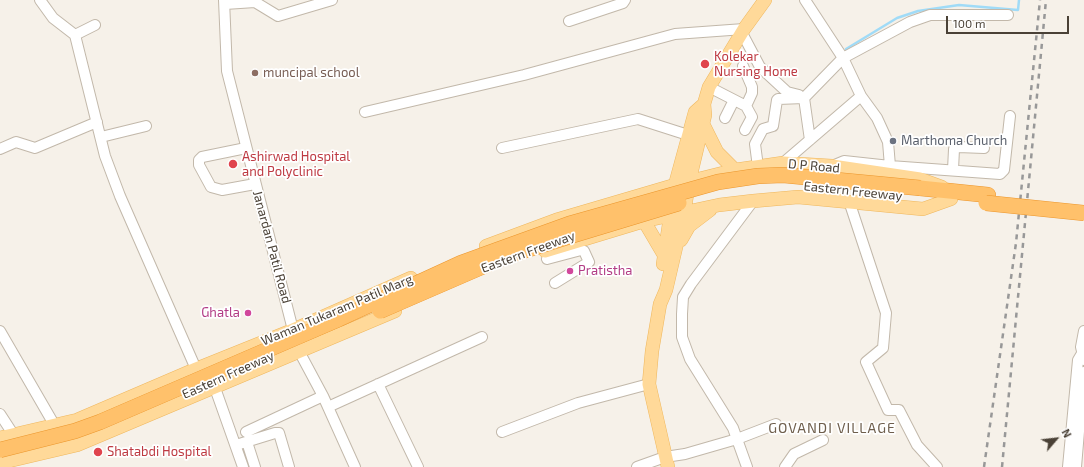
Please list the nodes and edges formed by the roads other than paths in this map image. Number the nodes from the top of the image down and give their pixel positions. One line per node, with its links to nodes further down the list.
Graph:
1 (40, 0): 11 (street)
2 (332, 0): 6 (street)
3 (625, 0): 8 (street)
4 (765, 0): 10 (main road)
5 (805, 0): 12 (street)
6 (225, 2): 30 (street, Janardan Patil Road)
7 (1008, 15): 12 (street)
8 (569, 21)
9 (95, 25): 11 (street)
10 (743, 31): 12 (street); 14 (main road); 20 (street)
11 (75, 35): 23 (street)
12 (841, 56): 15 (street); 16 (street)
13 (743, 66): 19 (street)
14 (709, 87): 17 (street); 18 (main road)
15 (861, 96): 29 (street); 37 (street)
16 (804, 98): 29 (street); 35 (street)
17 (734, 100): 19 (street); 22 (street)
18 (704, 104): 24 (main road); 27 (main road)
19 (746, 106): 26 (street)
20 (365, 112)
21 (1010, 116): 39 (street)
22 (726, 118)
23 (97, 122): 28 (street); 33 (street)
24 (703, 124): 38 (main road); 40 (main road)
25 (146, 126): 28 (street)
26 (745, 130)
27 (688, 135): 31 (street); 42 (main road)
28 (101, 137): 64 (street)
29 (810, 140): 34 (street)
30 (246, 148): 41 (street, Janardan Patil Road); 41 (street)
31 (502, 148)
32 (984, 148): 39 (street)
33 (0, 149)
34 (783, 163): 35 (main road, D P Road); 36 (main road, D P Road)
35 (758, 166): 38 (main road, D P Road)
36 (832, 166): 37 (street); 44 (main road, D P Road)
37 (890, 166): 39 (street)
38 (735, 170): 40 (main road, D P Road)
39 (953, 170)
40 (689, 182): 42 (main road, D P Road); 50 (main road)
41 (255, 184): 58 (street, Janardan Patil Road)
42 (675, 185): 52 (main road); 58 (main road, Waman Tukaram Patil Marg)
43 (919, 193): 44 (highway, Eastern Freeway); 82 (highway, Eastern Freeway, bridge); 83 (highway, Eastern Freeway, bridge)
44 (952, 195): 45 (highway, Eastern Freeway); 47 (main road, Waman Tukaram Patil Marg)
45 (987, 199): 48 (highway, Eastern Freeway); 51 (highway, Eastern Freeway, bridge)
46 (753, 201): 47 (main road, Waman Tukaram Patil Marg); 49 (main road, Waman Tukaram Patil Marg); 79 (street)
47 (849, 201): 94 (street)
48 (1084, 203)
49 (719, 205): 50 (main road, Waman Tukaram Patil Marg); 55 (main road)
50 (684, 213): 52 (main road, Waman Tukaram Patil Marg); 55 (main road)
51 (1084, 213)
52 (670, 216): 53 (main road, Waman Tukaram Patil Marg); 55 (main road)
53 (644, 222): 54 (main road, Waman Tukaram Patil Marg); 55 (main road)
54 (568, 249): 56 (street); 57 (street); 62 (main road, Waman Tukaram Patil Marg)
55 (668, 256): 68 (main road)
56 (547, 259)
57 (554, 283)
58 (293, 330): 62 (street, Janardan Patil Road); 64 (main road, Waman Tukaram Patil Marg)
59 (0, 331): 74 (street)
60 (1084, 331): 63 (street)
61 (482, 337): 67 (street)
62 (300, 353): 69 (main road, Waman Tukaram Patil Marg); 70 (street, Janardan Patil Road)
63 (1083, 357): 66 (street)
64 (196, 369): 74 (main road, Waman Tukaram Patil Marg)
65 (1084, 372): 66 (street)
66 (1080, 382): 95 (street); 96 (street)
67 (378, 384): 71 (street); 90 (street)
68 (649, 384): 75 (street); 84 (main road)
69 (215, 388): 81 (street); 85 (main road, Waman Tukaram Patil Marg)
70 (323, 396): 71 (street, Janardan Patil Road); 77 (street)
71 (328, 407): 89 (street, Janardan Patil Road)
72 (0, 414): 76 (street)
73 (776, 424): 79 (street)
74 (54, 426): 76 (main road, Waman Tukaram Patil Marg)
75 (502, 432)
76 (13, 434): 78 (main road, Waman Tukaram Patil Marg)
77 (247, 437): 81 (street); 87 (street); 88 (street)
78 (0, 438)
79 (737, 439): 84 (street); 92 (street)
80 (823, 440): 93 (street)
81 (236, 445): 86 (street)
82 (0, 450)
83 (0, 459)
84 (666, 462): 91 (street)
85 (0, 463)
86 (244, 467)
87 (255, 467)
88 (289, 467)
89 (355, 467)
90 (418, 467)
91 (637, 467)
92 (747, 467)
93 (785, 467)
94 (937, 467)
95 (1068, 467)
96 (1076, 467)

